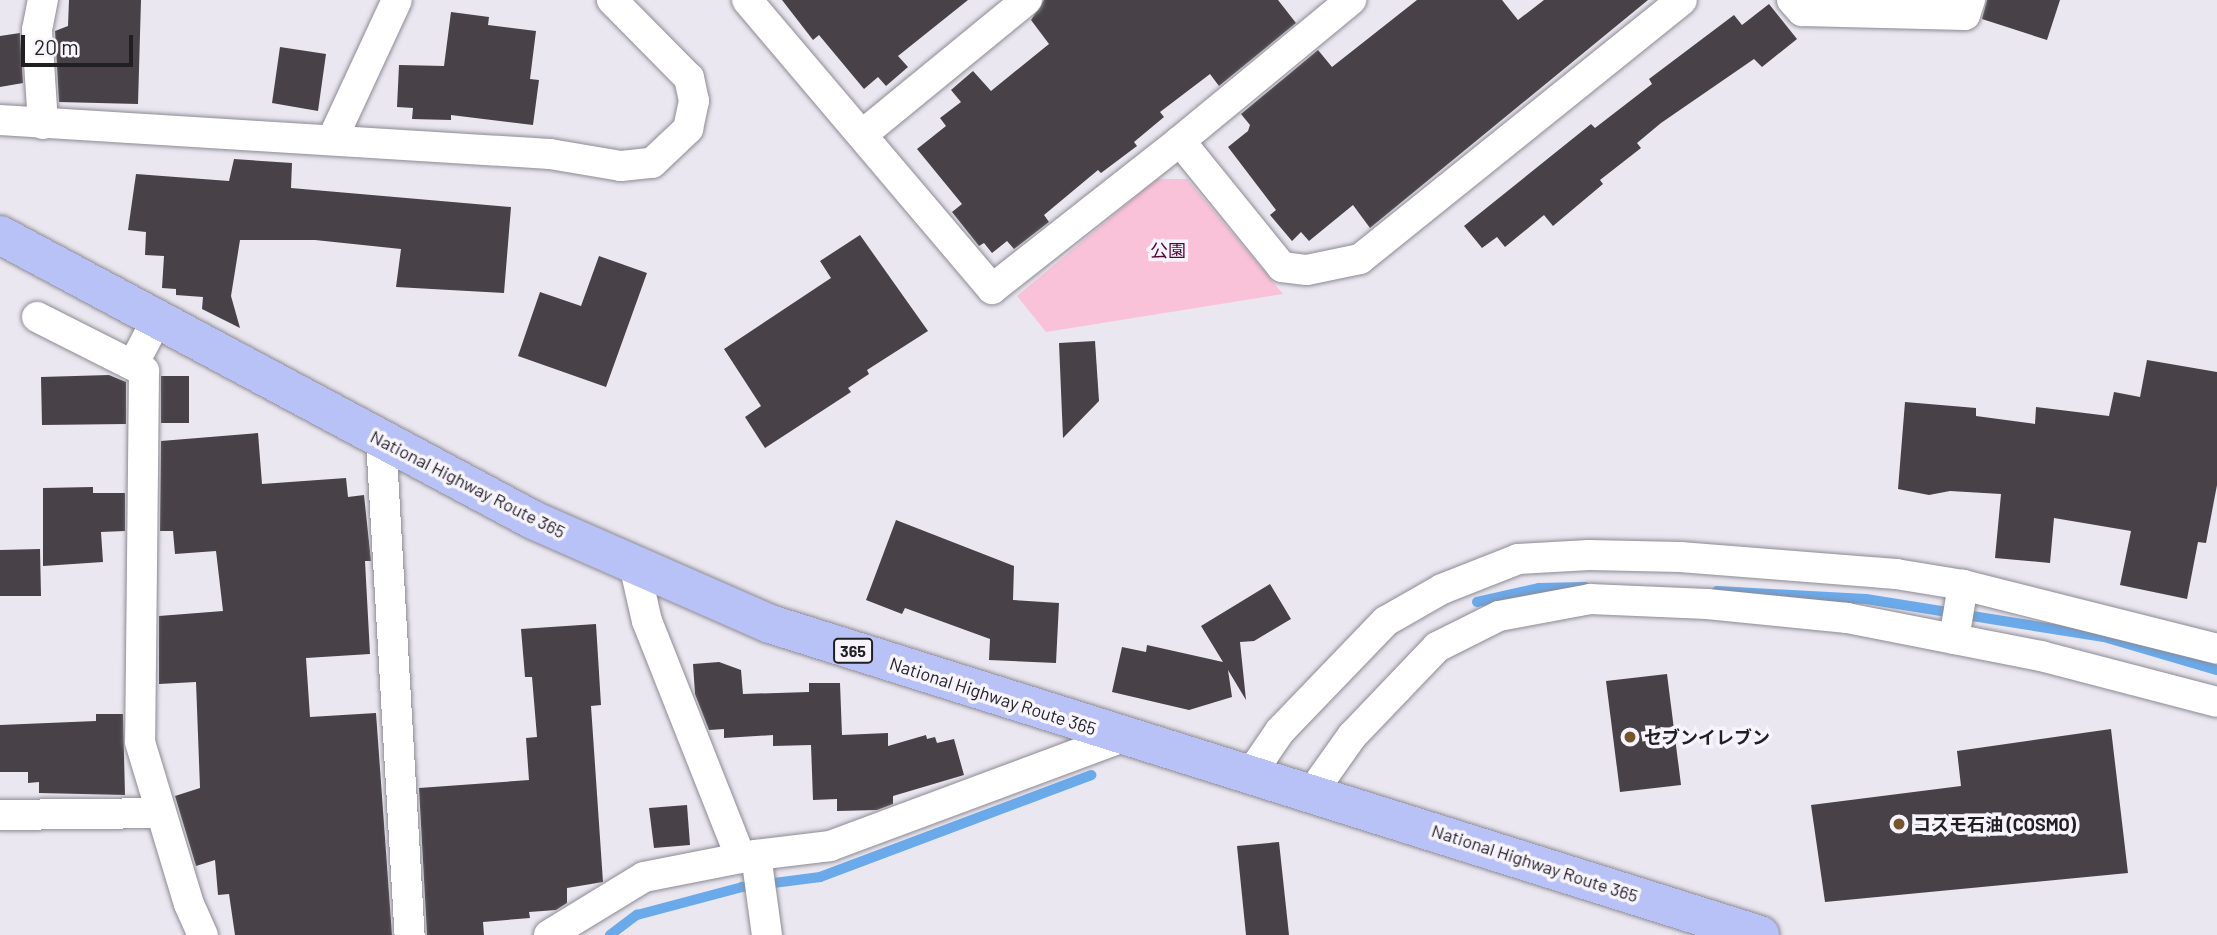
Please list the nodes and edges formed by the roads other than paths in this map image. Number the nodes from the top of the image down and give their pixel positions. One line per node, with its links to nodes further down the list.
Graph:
1 (44, 0): 11 (street)
2 (397, 0): 13 (street)
3 (612, 0): 13 (street)
4 (747, 0): 12 (street)
5 (1027, 0): 12 (street)
6 (1351, 0): 14 (street)
7 (1682, 0): 14 (street)
8 (1792, 0): 9 (street)
9 (1970, 0)
10 (0, 120): 11 (street)
11 (43, 124): 13 (street)
12 (863, 134): 14 (street)
13 (332, 140)
14 (1180, 141)
15 (0, 235): 17 (highway, National Highway Route 365 / 365)
16 (37, 317): 18 (street)
17 (157, 319): 18 (street); 19 (highway, National Highway Route 365 / 365)
18 (133, 365): 28 (street)
19 (381, 439): 20 (highway, National Highway Route 365 / 365); 33 (street)
20 (634, 564): 25 (highway, National Highway Route 365 / 365); 30 (street)
21 (1963, 585): 22 (street); 23 (street); 26 (street)
22 (1954, 639): 24 (street); 27 (street)
23 (2217, 649)
24 (2217, 702)
25 (1123, 737): 26 (highway, National Highway Route 365 / 365); 30 (street)
26 (1252, 772): 27 (highway, National Highway Route 365 / 365)
27 (1313, 791): 35 (highway, National Highway Route 365 / 365)
28 (160, 813): 29 (street); 32 (street)
29 (0, 815)
30 (751, 857): 31 (street); 34 (street)
31 (765, 923)
32 (203, 935)
33 (410, 935)
34 (549, 935)
35 (1760, 935)

